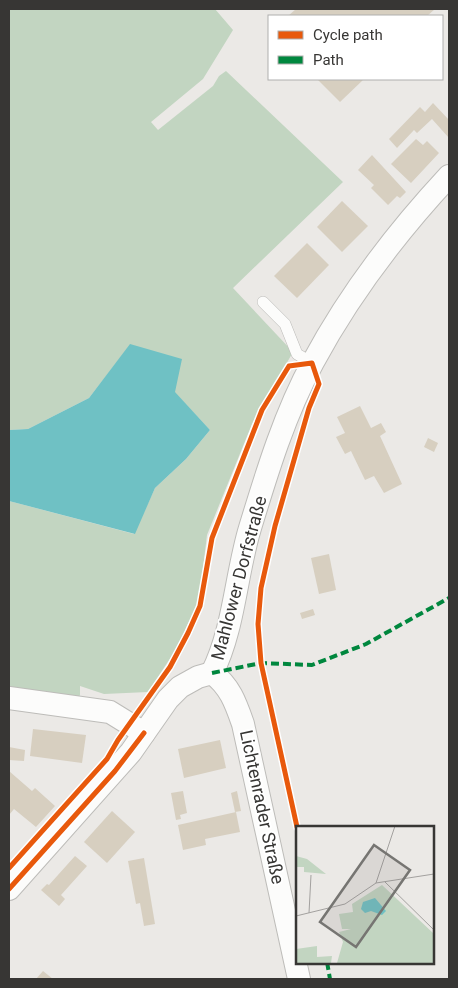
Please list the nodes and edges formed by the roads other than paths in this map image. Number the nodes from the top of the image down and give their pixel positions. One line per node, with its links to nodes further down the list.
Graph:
1 (449, 176): 3 (street, Mahlower Dorfstraße)
2 (263, 302): 3 (lane)
3 (312, 363): 4 (street, Mahlower Dorfstraße)
4 (212, 673): 6 (street); 8 (street, Lichtenrader Straße)
5 (9, 698): 6 (street)
6 (144, 733): 7 (street)
7 (9, 889)
8 (299, 979)

